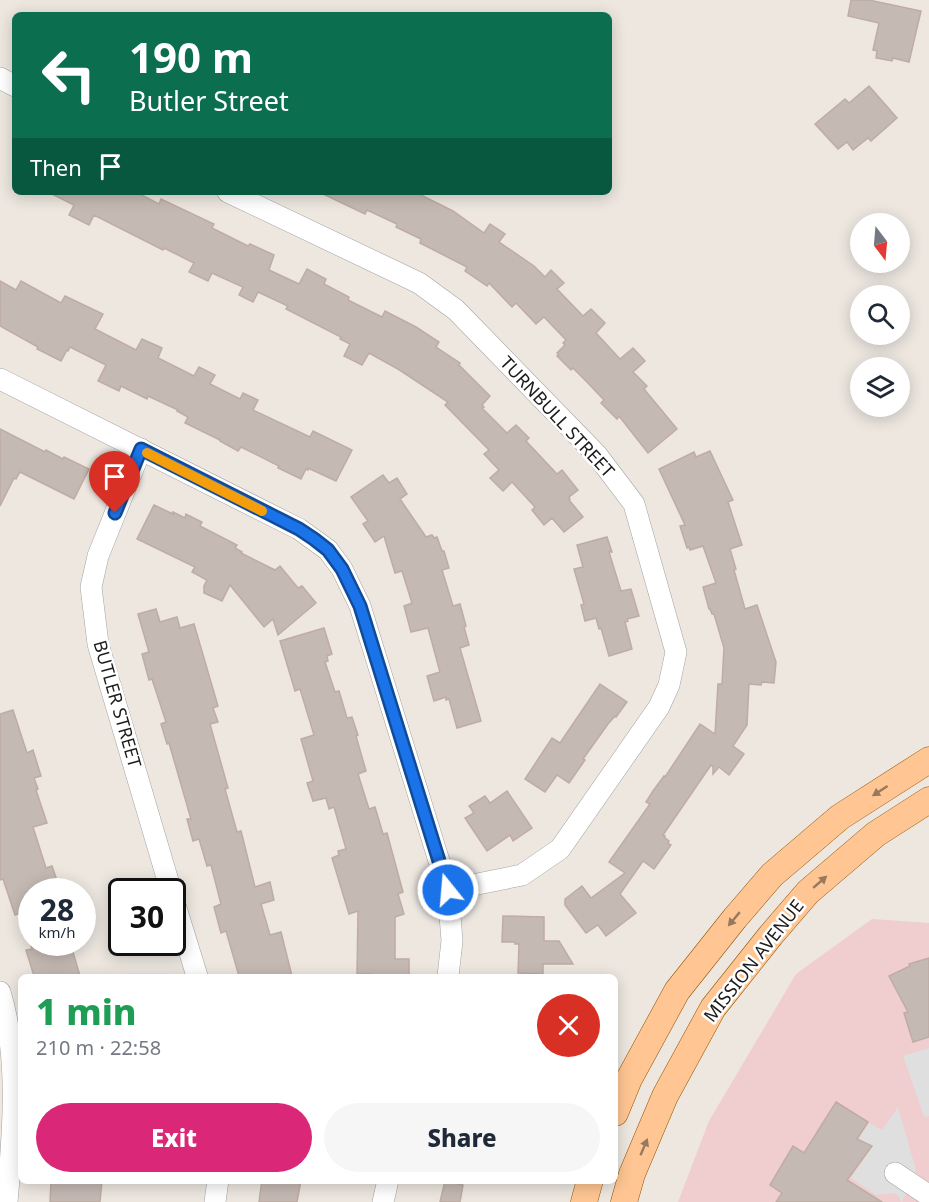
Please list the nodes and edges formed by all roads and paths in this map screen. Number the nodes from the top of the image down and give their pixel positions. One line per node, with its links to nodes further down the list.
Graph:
1 (234, 195): 7 (street, TURNBULL STREET)
2 (0, 379): 3 (street)
3 (141, 449): 6 (street, BUTLER STREET); 7 (street)
4 (929, 760): 12 (main road, one-way to 12)
5 (929, 800): 22 (main road, MISSION AVENUE, one-way to 5)
6 (168, 878)
7 (448, 890): 10 (street)
8 (186, 939): 9 (street, BUTLER STREET)
9 (196, 974)
10 (448, 974)
11 (0, 992): 18 (street)
12 (618, 1106)
13 (895, 1173): 17 (street)
14 (217, 1184): 19 (street)
15 (387, 1184): 20 (street)
16 (589, 1184): 21 (main road)
17 (925, 1191)
18 (7, 1202)
19 (214, 1202)
20 (383, 1202)
21 (584, 1202)
22 (624, 1202)

